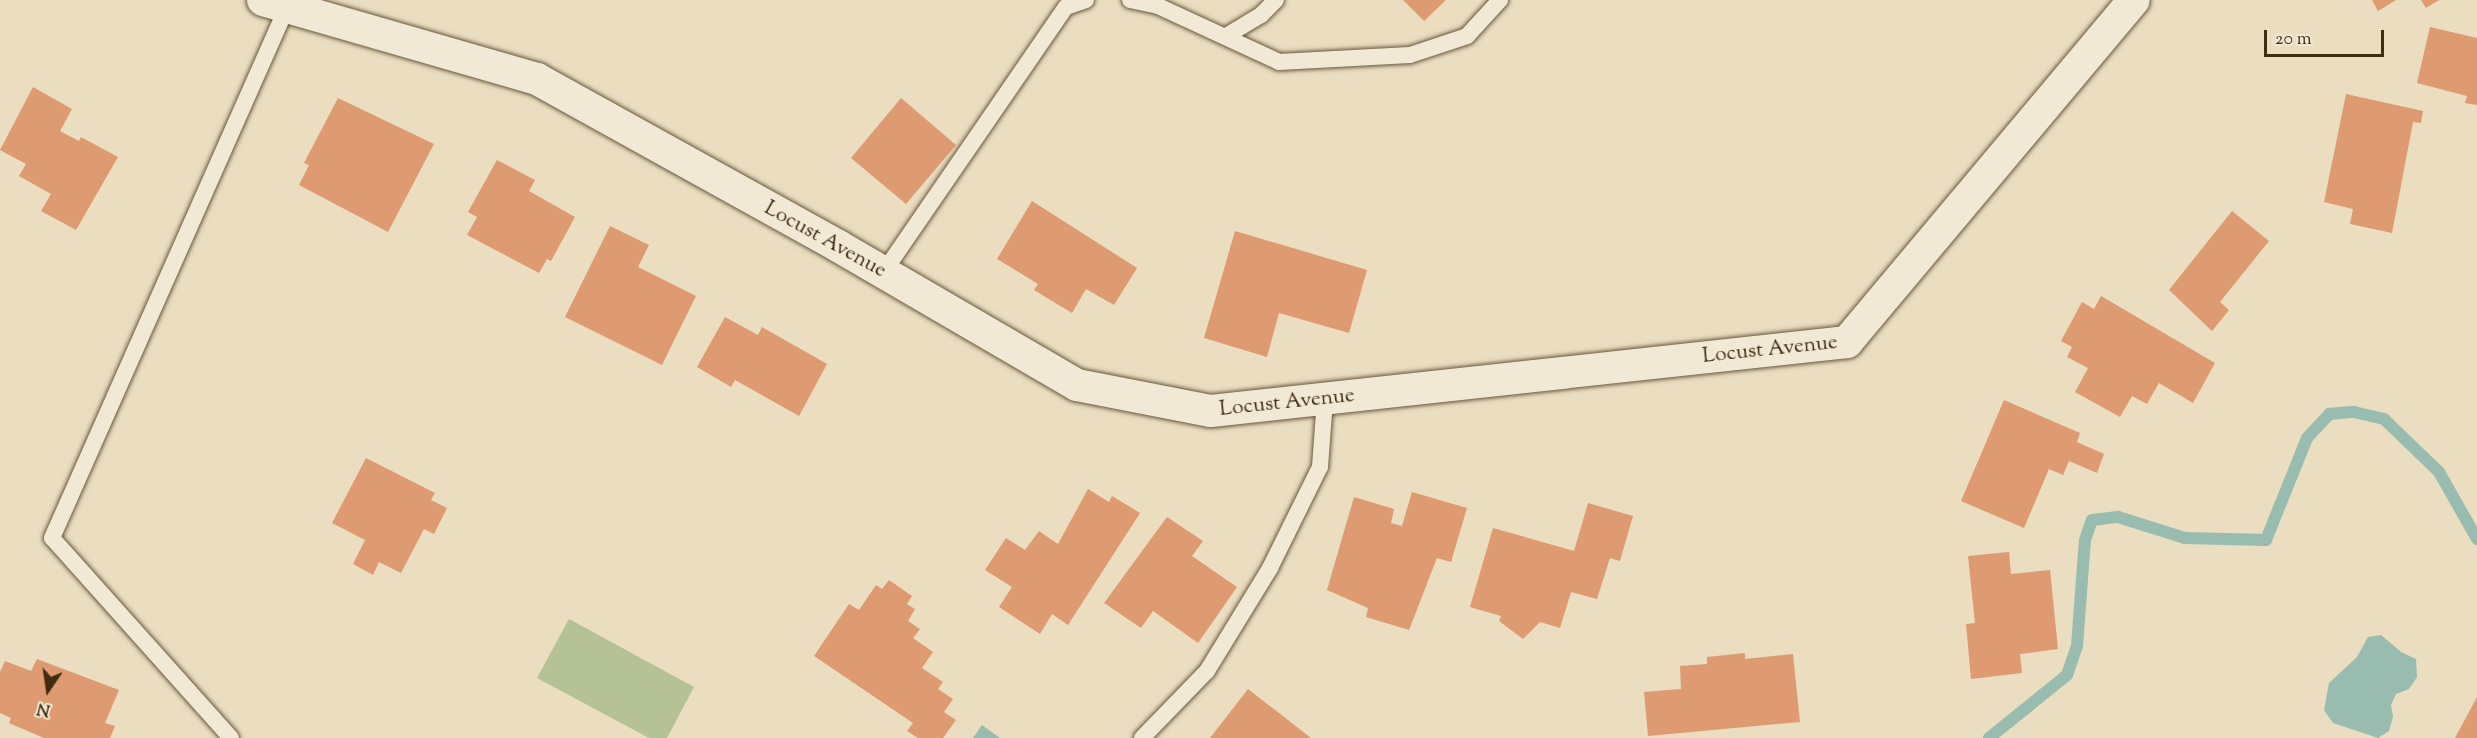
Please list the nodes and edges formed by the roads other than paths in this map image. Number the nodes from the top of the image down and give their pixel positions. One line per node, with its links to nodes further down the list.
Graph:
1 (1086, 0): 8 (lane)
2 (1130, 0): 7 (lane)
3 (1276, 0): 7 (lane)
4 (1500, 0): 7 (lane)
5 (2133, 0): 9 (street, Locust Avenue)
6 (275, 3): 8 (street, Locust Avenue); 10 (lane)
7 (1226, 36)
8 (883, 273): 9 (street, Locust Avenue)
9 (1325, 399): 11 (lane)
10 (231, 738)
11 (1142, 738)

